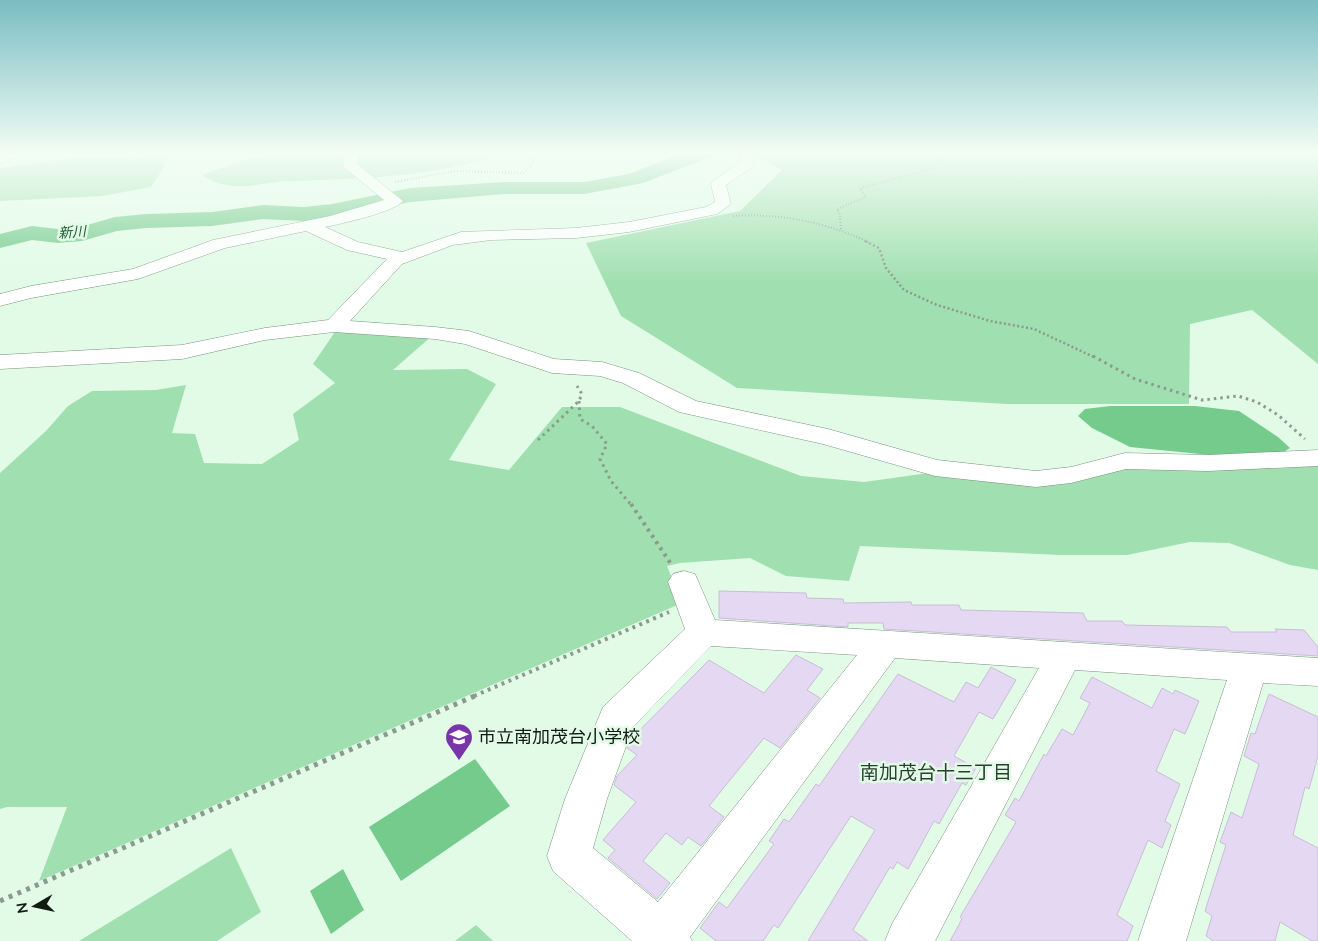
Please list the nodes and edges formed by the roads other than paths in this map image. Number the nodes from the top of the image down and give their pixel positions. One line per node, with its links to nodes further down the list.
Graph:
1 (390, 196): 3 (street)
2 (721, 196): 4 (street)
3 (310, 227): 4 (street); 5 (street)
4 (402, 256): 6 (street)
5 (0, 300)
6 (334, 326): 7 (street); 8 (street)
7 (0, 362)
8 (1314, 450)
9 (886, 643): 10 (street); 13 (street); 13 (street)
10 (1065, 655): 11 (street); 14 (street)
11 (1250, 667): 12 (street); 15 (street)
12 (1318, 672)
13 (665, 938)
14 (909, 941)
15 (1162, 941)

